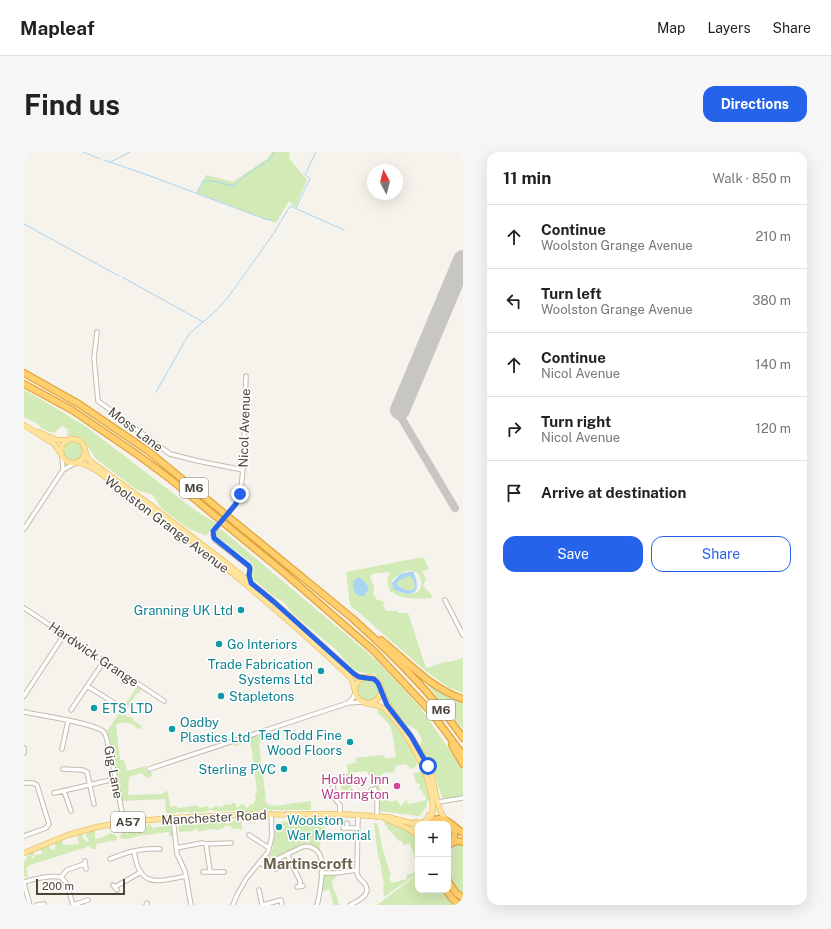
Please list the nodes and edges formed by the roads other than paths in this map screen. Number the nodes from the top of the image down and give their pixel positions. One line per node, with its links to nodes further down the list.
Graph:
1 (97, 332): 12 (street, Moss Lane)
2 (24, 373): 19 (highway, M6)
3 (246, 376): 12 (street, Nicol Avenue)
4 (24, 384): 38 (highway, M6)
5 (24, 425): 6 (main road)
6 (33, 430): 7 (main road); 9 (main road)
7 (70, 440): 8 (main road); 9 (main road)
8 (85, 450): 10 (main road); 15 (main road, Woolston Grange Avenue)
9 (62, 456): 10 (main road); 11 (street)
10 (76, 463): 11 (street); 26 (main road, Woolston Grange Avenue)
11 (63, 470): 13 (street)
12 (243, 470): 14 (street, Nicol Avenue, bridge)
13 (24, 529)
14 (249, 573): 15 (street); 16 (street, Nicol Avenue)
15 (240, 574): 16 (main road, Woolston Grange Avenue)
16 (251, 583): 23 (main road, Woolston Grange Avenue)
17 (445, 600): 21 (street)
18 (24, 608): 20 (street, Hardwick Grange)
19 (352, 618): 29 (highway, M6); 39 (highway, M6)
20 (64, 634): 22 (street, Hardwick Grange); 27 (street)
21 (463, 635)
22 (104, 661): 24 (street); 31 (street, Hardwick Grange)
23 (368, 677): 25 (main road); 26 (main road)
24 (88, 686): 30 (street); 35 (street)
25 (381, 689): 33 (main road); 55 (main road)
26 (355, 692): 32 (street); 33 (main road)
27 (24, 696)
28 (113, 697): 30 (street)
29 (463, 699)
30 (111, 701): 34 (street)
31 (164, 701)
32 (348, 703): 33 (street); 45 (street)
33 (364, 703): 57 (main road)
34 (116, 704)
35 (71, 710)
36 (24, 712): 37 (street, Gig Lane)
37 (68, 721): 41 (street); 47 (street, Gig Lane)
38 (440, 724): 43 (highway, M6); 44 (highway, M6)
39 (463, 738)
40 (24, 748): 42 (street)
41 (62, 749)
42 (24, 753)
43 (463, 755)
44 (463, 764)
45 (149, 769)
46 (62, 770): 49 (street)
47 (115, 779): 49 (street); 70 (street, Gig Lane)
48 (24, 783): 80 (street)
49 (89, 785): 52 (street); 56 (street)
50 (338, 787): 60 (street)
51 (371, 790): 62 (street)
52 (64, 791): 53 (street); 58 (street)
53 (54, 793)
54 (463, 798): 55 (street)
55 (438, 802): 69 (main road)
56 (94, 804)
57 (432, 805): 65 (main road); 66 (main road)
58 (71, 811)
59 (272, 814): 60 (main road, Manchester Road / A57); 63 (main road, Manchester Road / A57); 87 (street)
60 (340, 814): 61 (main road, Manchester Road / A57)
61 (358, 815): 62 (main road, Manchester Road / A57); 75 (street)
62 (377, 817): 64 (main road, Manchester Road / A57)
63 (173, 818): 70 (main road, Manchester Road / A57); 86 (street)
64 (384, 818): 65 (main road, Manchester Road / A57); 77 (main road, Manchester Road / A57)
65 (402, 820): 72 (main road, Manchester Road / A57)
66 (429, 821)
67 (433, 821): 68 (highway)
68 (445, 821)
69 (448, 821)
70 (124, 822): 90 (main road, Manchester Road / A57)
71 (347, 823): 75 (street)
72 (415, 824)
73 (451, 824): 78 (highway)
74 (451, 825): 81 (highway)
75 (358, 828): 97 (street)
76 (24, 830): 80 (street)
77 (415, 833)
78 (463, 833)
79 (250, 835): 87 (street)
80 (25, 836)
81 (451, 842)
82 (463, 842): 85 (highway)
83 (231, 843): 84 (street)
84 (206, 844): 86 (street); 98 (street)
85 (451, 845)
86 (176, 848): 103 (street)
87 (269, 848): 94 (street)
88 (160, 849): 89 (street)
89 (134, 851): 92 (street); 100 (street)
90 (24, 853)
91 (287, 854): 93 (street); 102 (street); 106 (street)
92 (111, 857)
93 (273, 861): 94 (street); 96 (street)
94 (260, 863): 119 (street)
95 (86, 869): 104 (street)
96 (276, 869)
97 (357, 870): 102 (street); 123 (street)
98 (210, 871): 99 (street); 101 (street)
99 (224, 871)
100 (141, 872): 103 (street); 107 (street)
101 (203, 872)
102 (321, 873): 122 (street)
103 (186, 876): 118 (street)
104 (61, 877): 105 (street); 117 (street)
105 (24, 883): 110 (street)
106 (300, 886)
107 (115, 887)
108 (451, 888): 112 (highway)
109 (259, 890): 120 (street)
110 (25, 891): 115 (street)
111 (448, 893): 124 (highway)
112 (463, 898)
113 (88, 900): 117 (street)
114 (44, 903): 116 (street)
115 (30, 905)
116 (37, 905)
117 (73, 905)
118 (191, 905)
119 (233, 905)
120 (262, 905): 121 (street)
121 (282, 905)
122 (317, 905)
123 (350, 905)
124 (459, 905)

